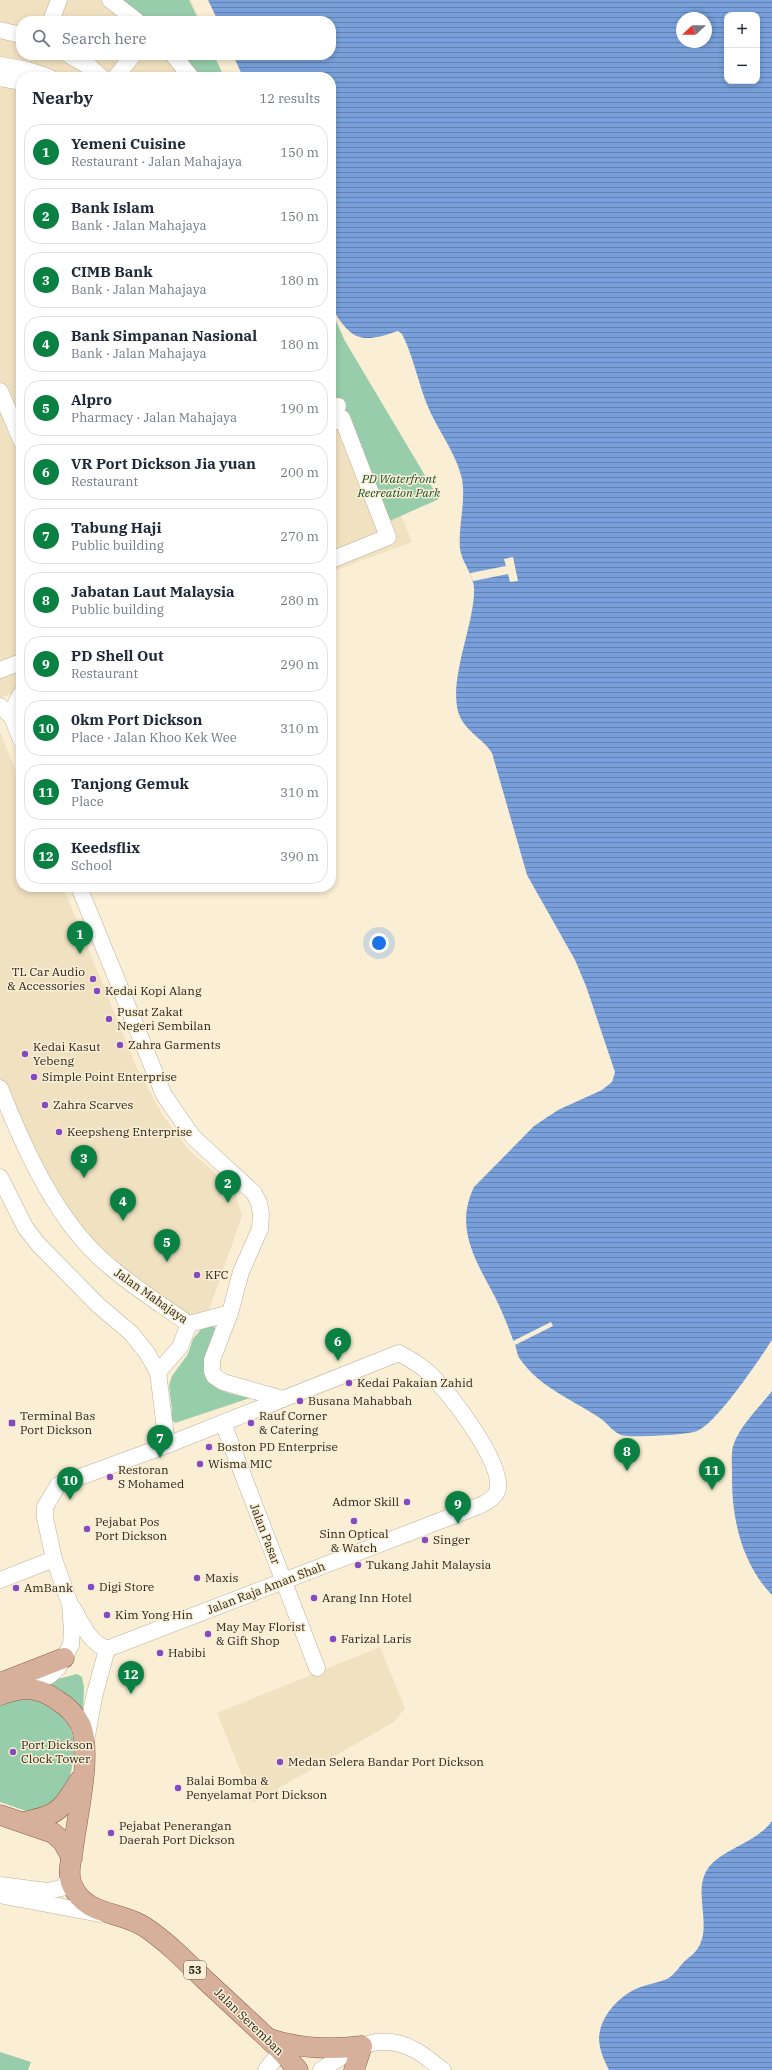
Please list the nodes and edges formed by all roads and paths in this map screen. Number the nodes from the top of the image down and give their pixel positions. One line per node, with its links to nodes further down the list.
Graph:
1 (59, 0): 3 (street)
2 (110, 0): 4 (street)
3 (53, 16)
4 (131, 16)
5 (0, 30): 6 (street)
6 (16, 34)
7 (78, 60): 12 (street)
8 (129, 60): 13 (street)
9 (177, 60): 14 (street)
10 (0, 65): 11 (street)
11 (34, 72)
12 (96, 72)
13 (120, 72)
14 (187, 72)
15 (0, 78): 16 (street)
16 (16, 81)
17 (0, 391): 19 (street)
18 (336, 421): 20 (street)
19 (16, 428)
20 (336, 558)
21 (16, 664): 22 (street)
22 (0, 670)
23 (16, 703): 25 (street)
24 (0, 706): 25 (street)
25 (12, 717): 26 (street)
26 (16, 727)
27 (81, 892): 31 (street)
28 (0, 1088): 29 (street, Jalan Mahajaya)
29 (6, 1120): 32 (street, Jalan Mahajaya)
30 (0, 1177): 33 (street)
31 (230, 1314): 32 (street, Jalan Mahajaya); 34 (street)
32 (189, 1324): 33 (street)
33 (158, 1372): 36 (street)
34 (283, 1399): 35 (street); 39 (street, Jalan Raja Aman Shah)
35 (223, 1423): 36 (street); 39 (street, Jalan Pasar)
36 (168, 1445): 37 (street)
37 (54, 1559): 38 (street); 40 (street)
38 (0, 1580)
39 (283, 1581): 41 (street, Jalan Raja Aman Shah); 43 (street, Jalan Pasar)
40 (70, 1604): 41 (street); 42 (street)
41 (107, 1649): 47 (street)
42 (64, 1658): 44 (main road); 45 (street)
43 (317, 1668)
44 (0, 1683)
45 (19, 1688): 46 (main road); 47 (main road)
46 (0, 1695)
47 (85, 1743): 48 (main road)
48 (84, 1772): 50 (main road); 51 (main road)
49 (0, 1815): 50 (main road)
50 (22, 1822): 51 (main road)
51 (72, 1858): 52 (main road)
52 (69, 1878): 53 (street); 55 (main road, Jalan Seremban / 53)
53 (0, 1885)
54 (0, 1895): 55 (street)
55 (116, 1914): 56 (main road, Jalan Seremban / 53)
56 (266, 2038): 57 (main road); 58 (main road, Jalan Seremban / 53)
57 (362, 2046): 61 (street); 62 (main road); 63 (street)
58 (281, 2051): 59 (street); 60 (main road, Jalan Seremban / 53)
59 (266, 2070)
60 (298, 2070)
61 (321, 2070)
62 (354, 2070)
63 (443, 2070)

